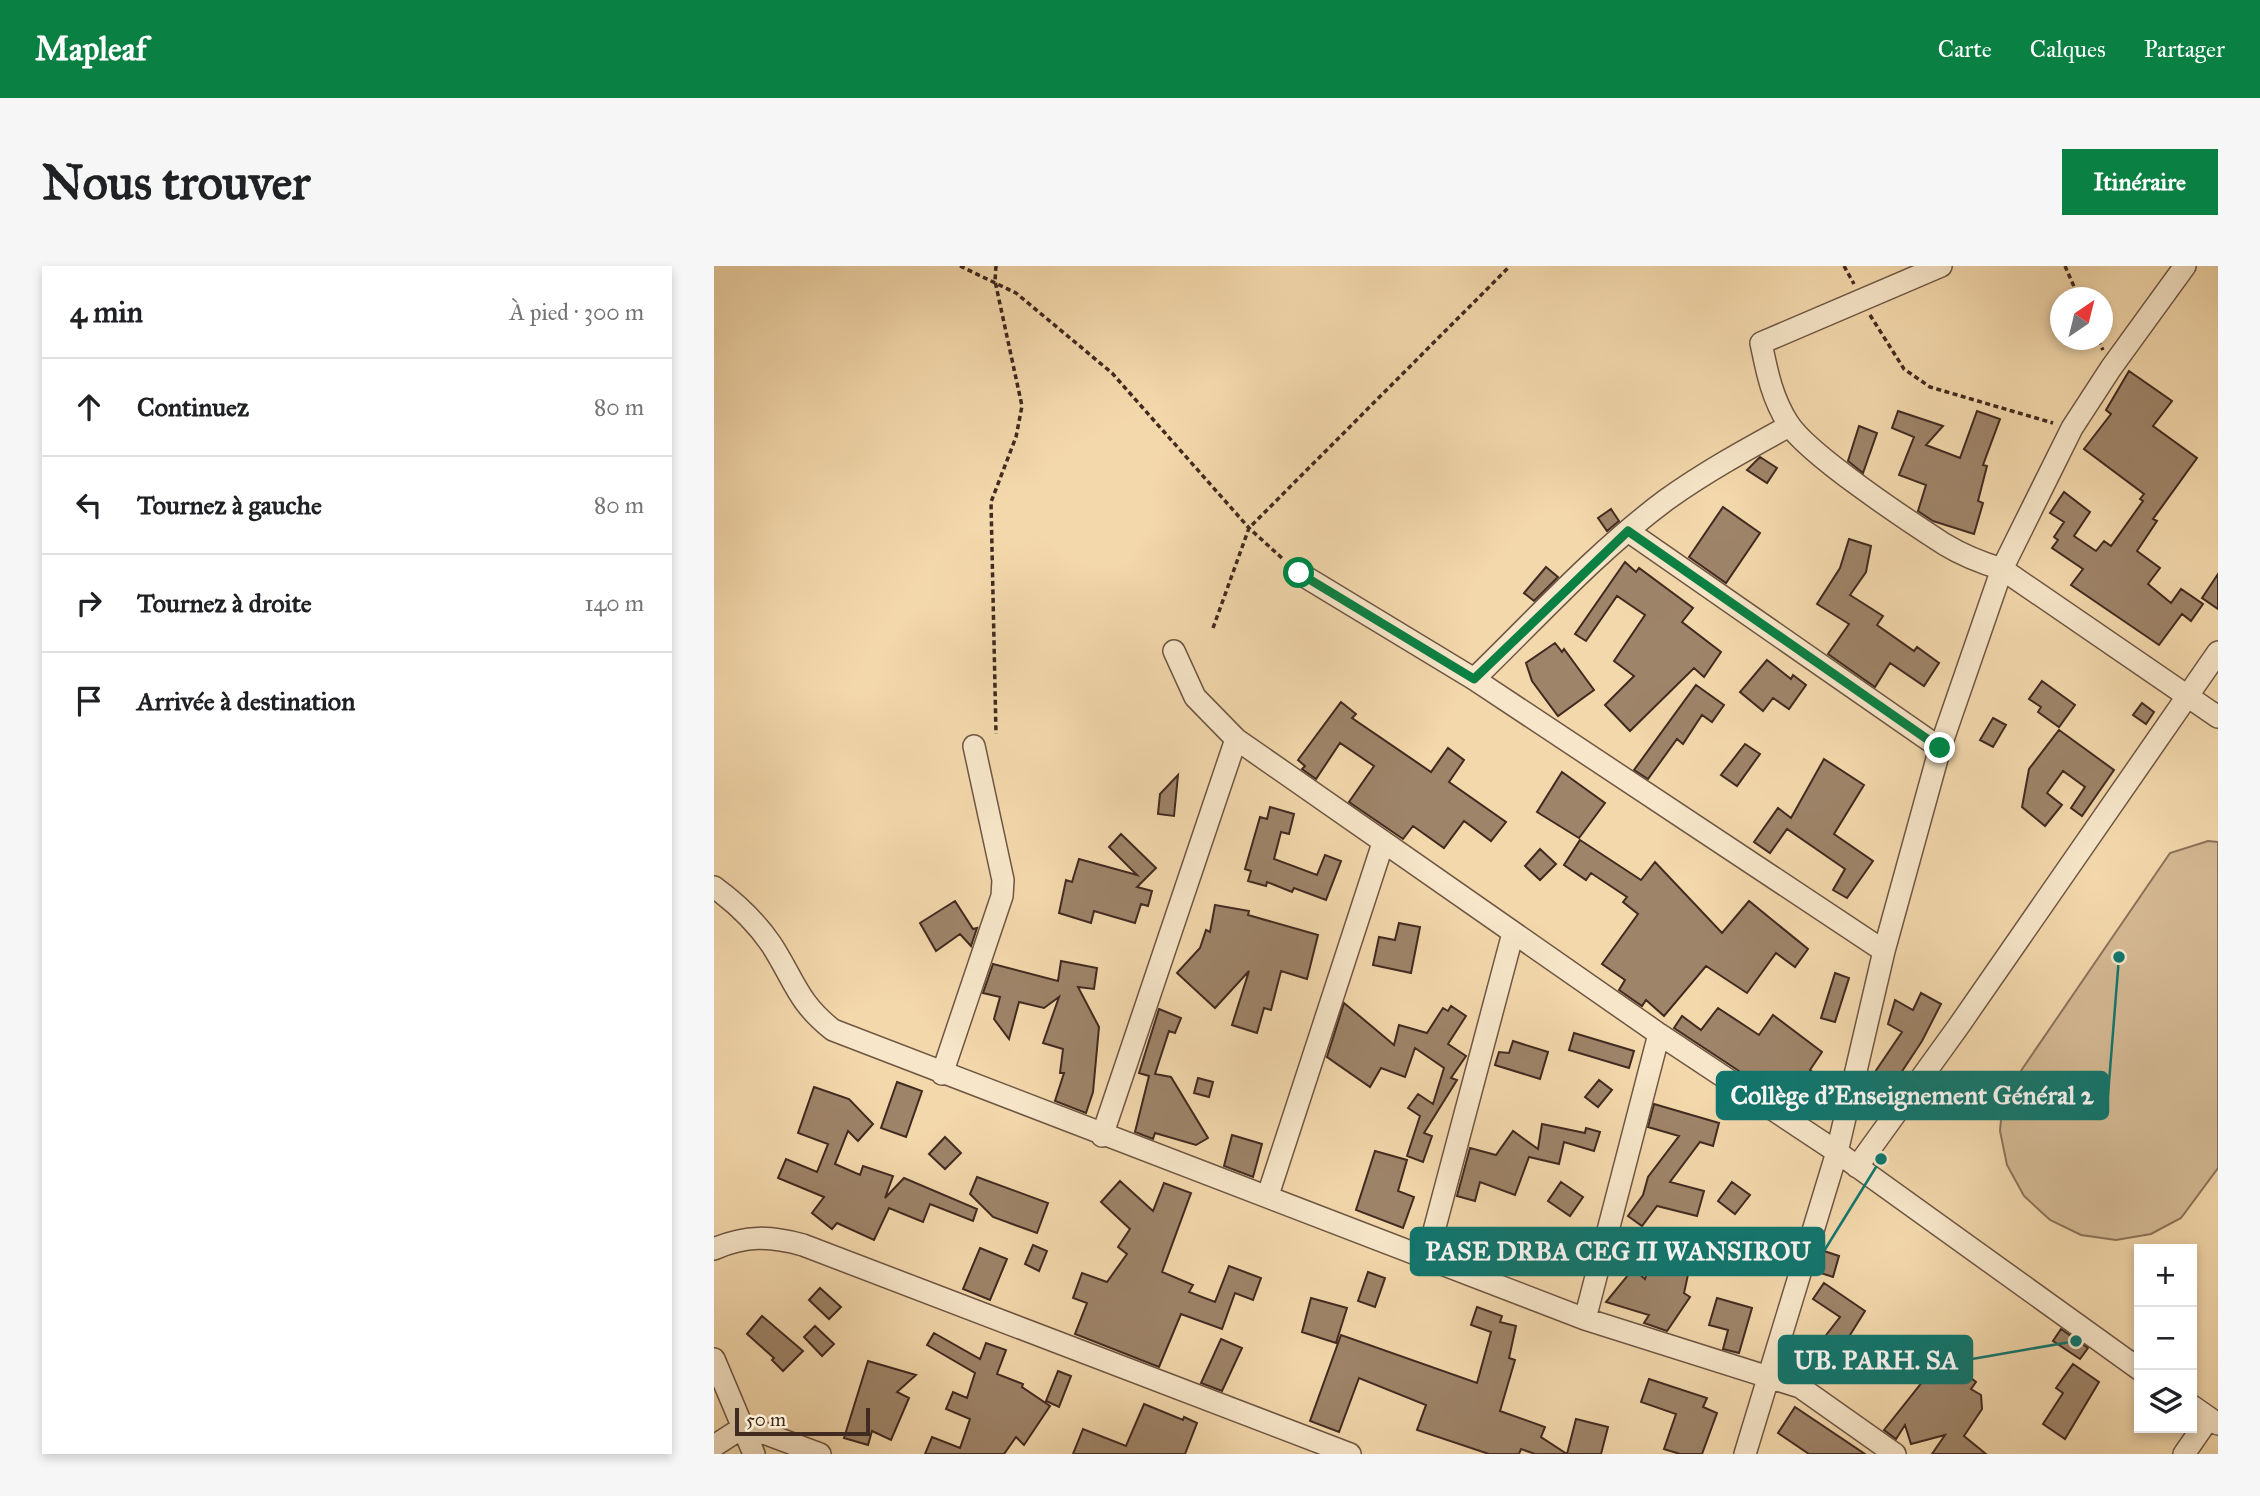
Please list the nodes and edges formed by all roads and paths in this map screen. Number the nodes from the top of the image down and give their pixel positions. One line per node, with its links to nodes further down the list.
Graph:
1 (960, 266): 8 (path)
2 (996, 266): 8 (path)
3 (1510, 266): 13 (path)
4 (1844, 266): 10 (path)
5 (1941, 266): 10 (street)
6 (2065, 266): 9 (path)
7 (2185, 266): 12 (street)
8 (995, 281): 13 (path); 23 (path)
9 (2074, 287)
10 (1863, 301): 11 (street); 12 (path)
11 (1789, 426): 14 (street); 15 (street)
12 (2072, 428): 15 (street)
13 (1249, 528): 16 (path); 17 (path)
14 (1628, 531): 20 (street); 26 (street)
15 (2002, 569): 21 (street); 26 (street)
16 (1299, 573): 20 (street)
17 (1213, 628)
18 (1174, 651): 24 (street)
19 (2218, 652): 21 (street)
20 (1474, 679): 30 (street)
21 (2189, 696): 22 (street); 35 (street)
22 (2218, 717)
23 (996, 734)
24 (1236, 739): 27 (street); 33 (street)
25 (974, 746): 32 (street)
26 (1940, 748): 30 (street)
27 (1383, 843): 29 (street); 36 (street)
28 (714, 887): 32 (street)
29 (1513, 933): 31 (street); 38 (street)
30 (1884, 951): 34 (street)
31 (1659, 1034): 34 (street); 39 (street)
32 (942, 1074): 33 (street)
33 (1102, 1136): 36 (street)
34 (1837, 1152): 35 (street); 42 (street)
35 (1857, 1167): 41 (street)
36 (1268, 1195): 38 (street)
37 (714, 1249): 46 (street)
38 (1427, 1257): 39 (street)
39 (1585, 1319): 42 (street)
40 (714, 1359): 44 (street)
41 (2134, 1364)
42 (1768, 1378): 49 (street); 50 (street)
43 (2206, 1416): 51 (street)
44 (745, 1426): 45 (street); 47 (street); 48 (street)
45 (714, 1446)
46 (1339, 1452)
47 (754, 1454)
48 (820, 1454)
49 (1745, 1454)
50 (1895, 1454)
51 (2184, 1454)

